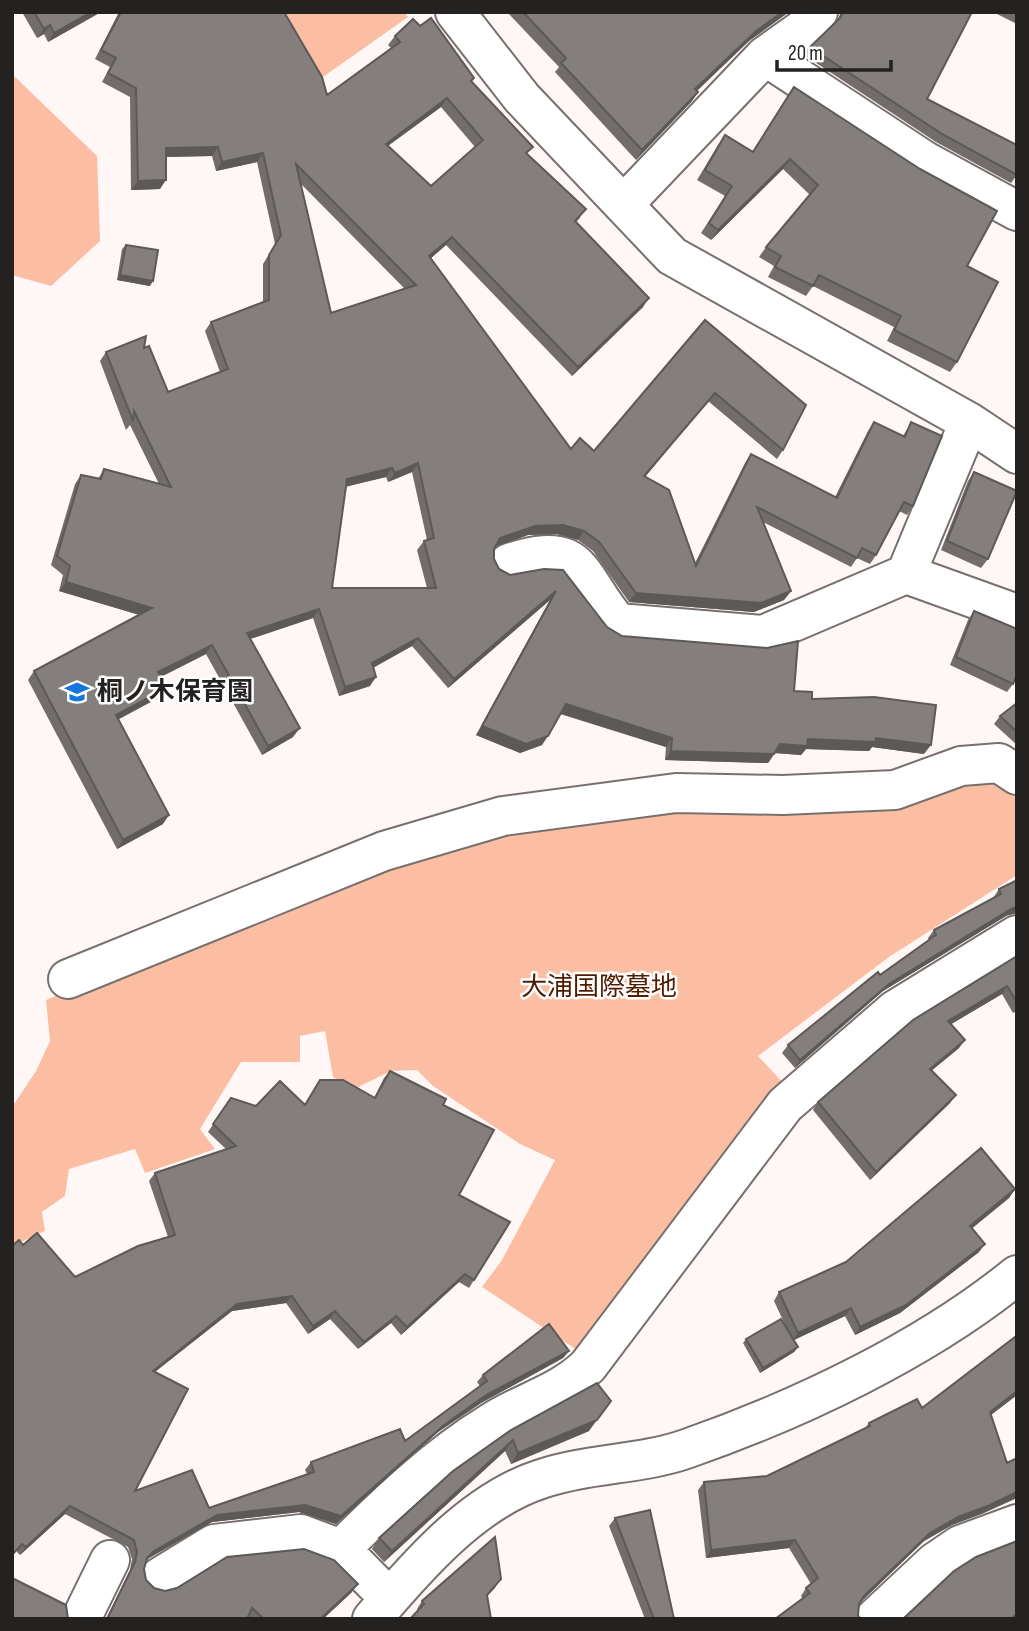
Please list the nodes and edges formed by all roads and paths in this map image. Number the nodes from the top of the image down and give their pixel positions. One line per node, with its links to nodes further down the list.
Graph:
1 (455, 12): 4 (street)
2 (818, 12): 3 (street)
3 (765, 56): 4 (street); 5 (street)
4 (624, 204): 6 (street)
5 (1017, 211)
6 (970, 422): 7 (street); 9 (street)
7 (1017, 454)
8 (509, 563): 9 (street)
9 (906, 573): 10 (street)
10 (1017, 614)
11 (1017, 775): 13 (street)
12 (1017, 935): 16 (street)
13 (68, 979)
14 (1017, 1275): 19 (street)
15 (1017, 1524): 21 (street)
16 (341, 1549): 18 (street); 19 (street)
17 (110, 1560): 20 (street)
18 (160, 1577)
19 (381, 1609)
20 (81, 1619)
21 (874, 1619)

